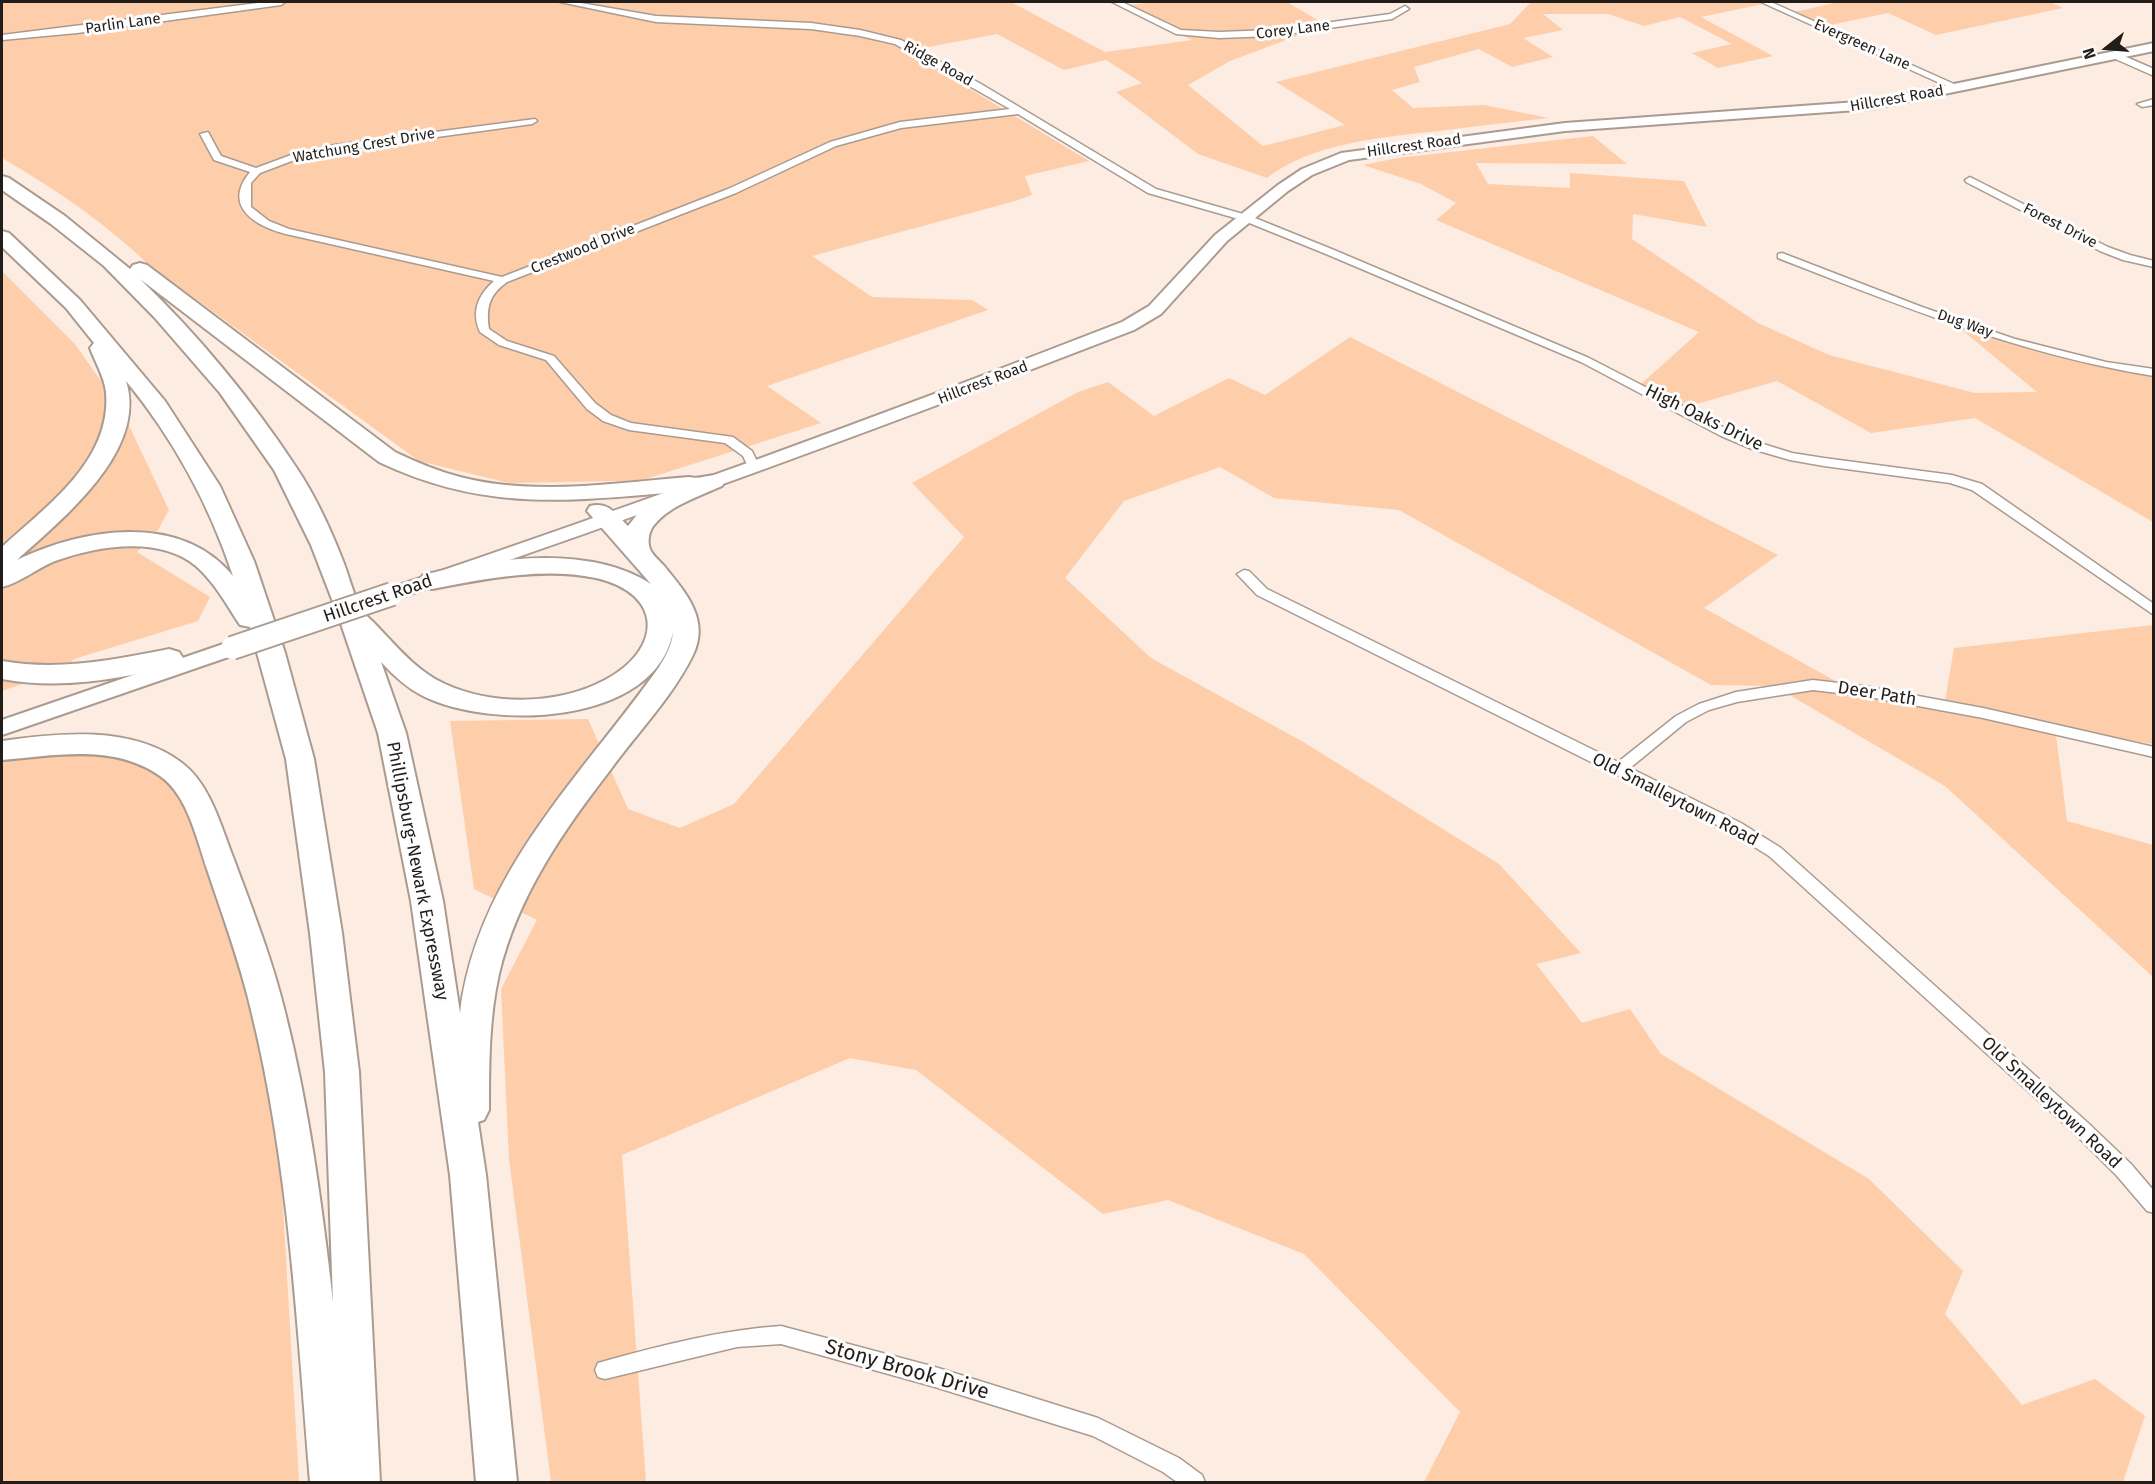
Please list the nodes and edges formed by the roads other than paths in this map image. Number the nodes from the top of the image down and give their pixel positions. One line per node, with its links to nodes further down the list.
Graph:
1 (280, 2): 6 (street, Parlin Lane)
2 (564, 2): 13 (street, Ridge Road)
3 (1116, 2): 5 (street, Corey Lane)
4 (1765, 2): 10 (street, Evergreen Lane)
5 (1405, 9)
6 (2, 38)
7 (2154, 47): 8 (main road, Hillcrest Road)
8 (2114, 56): 9 (street); 10 (main road, Hillcrest Road)
9 (2154, 73)
10 (1958, 88): 20 (main road, Hillcrest Road)
11 (2154, 102): 12 (street)
12 (2142, 104)
13 (1019, 111): 20 (street, Ridge Road); 24 (street, Crestwood Drive)
14 (532, 121): 16 (street, Watchung Crest Drive)
15 (205, 134): 16 (street)
16 (256, 171): 24 (street)
17 (2, 177): 28 (highway)
18 (1970, 180): 23 (street, Forest Drive)
19 (2, 182): 37 (highway, Phillipsburg-Newark Expressway)
20 (1246, 218): 27 (main road, Hillcrest Road); 36 (street, High Oaks Drive)
21 (2, 237): 25 (highway)
22 (1782, 256): 26 (street, Dug Way)
23 (2154, 264)
24 (503, 280): 27 (street, Crestwood Drive)
25 (97, 331): 31 (highway); 39 (highway)
26 (2154, 373)
27 (753, 465): 28 (main road, Hillcrest Road)
28 (701, 482): 29 (main road, Hillcrest Road); 30 (highway)
29 (604, 516): 30 (highway); 34 (main road, Hillcrest Road); 35 (main road, Hillcrest Road)
30 (638, 552): 47 (highway)
31 (2, 560)
32 (1244, 574): 46 (street, Old Smalleytown Road)
33 (2, 579): 39 (highway)
34 (432, 581): 35 (main road, Hillcrest Road); 37 (highway)
35 (390, 589): 38 (main road, Hillcrest Road, bridge)
36 (2154, 611)
37 (351, 615): 47 (highway, Phillipsburg-Newark Expressway)
38 (230, 643): 40 (main road, Hillcrest Road); 43 (main road, Hillcrest Road)
39 (272, 653): 51 (highway)
40 (169, 658): 41 (highway); 42 (main road, Hillcrest Road)
41 (2, 670)
42 (2, 714)
43 (2, 728)
44 (2, 751): 50 (highway)
45 (2154, 752): 46 (street, Deer Path)
46 (1618, 770): 48 (street, Old Smalleytown Road)
47 (468, 1175): 52 (highway, Phillipsburg-Newark Expressway)
48 (2154, 1205)
49 (605, 1370): 53 (street, Stony Brook Drive)
50 (331, 1482)
51 (360, 1482)
52 (497, 1482)
53 (1194, 1482)

